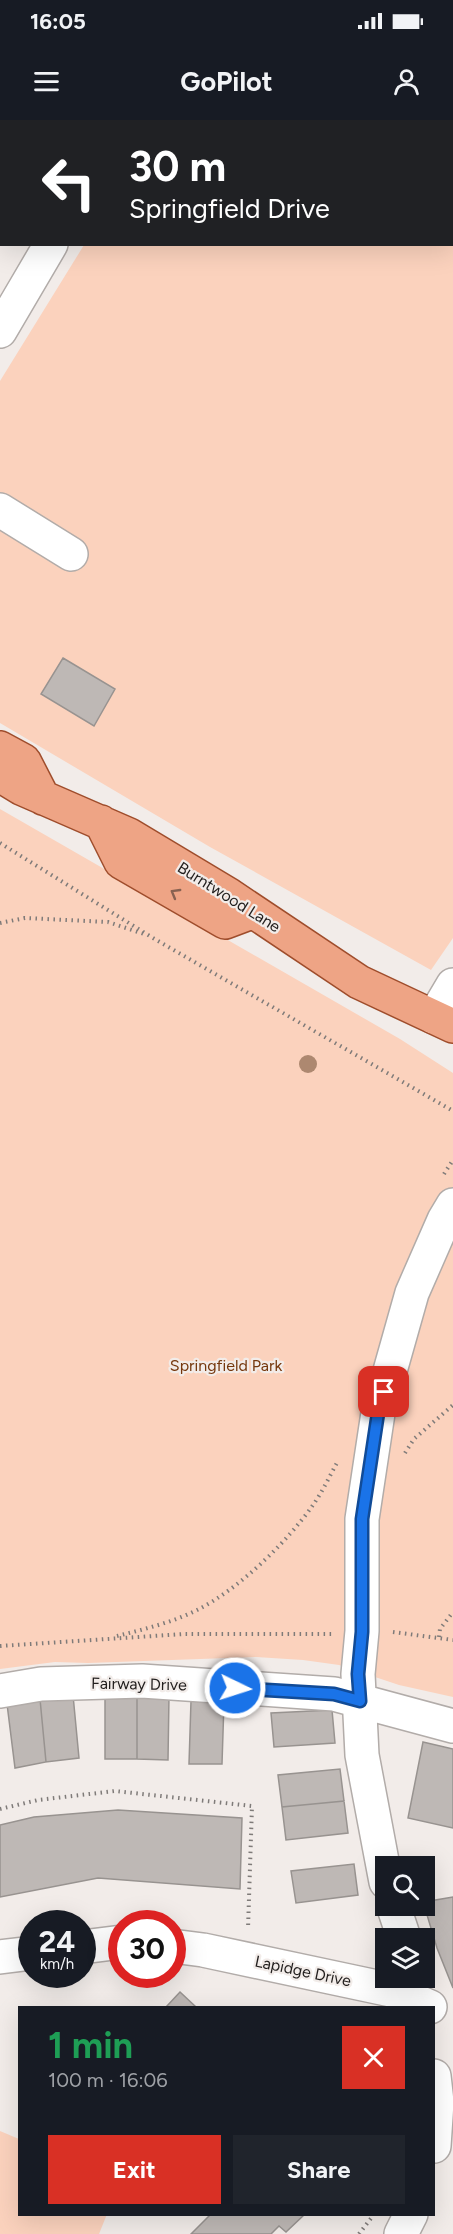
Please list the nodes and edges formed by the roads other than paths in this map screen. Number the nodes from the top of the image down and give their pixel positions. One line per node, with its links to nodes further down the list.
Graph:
1 (50, 246): 2 (street)
2 (0, 331)
3 (0, 510): 4 (street)
4 (71, 554)
5 (0, 748): 7 (main road)
6 (0, 775): 7 (main road)
7 (43, 798): 9 (main road, Burntwood Lane)
8 (453, 985): 9 (street)
9 (443, 1022)
10 (453, 1205): 12 (street)
11 (0, 1691): 12 (street, Fairway Drive)
12 (360, 1701): 13 (street, Fairway Drive); 14 (street)
13 (453, 1726)
14 (381, 1856)
15 (186, 1948): 18 (street, Lapidge Drive)
16 (18, 1955): 17 (street)
17 (0, 1957)
18 (430, 2004)
19 (435, 2089): 20 (street)
20 (435, 2124)
21 (410, 2216): 22 (street)
22 (401, 2234)

